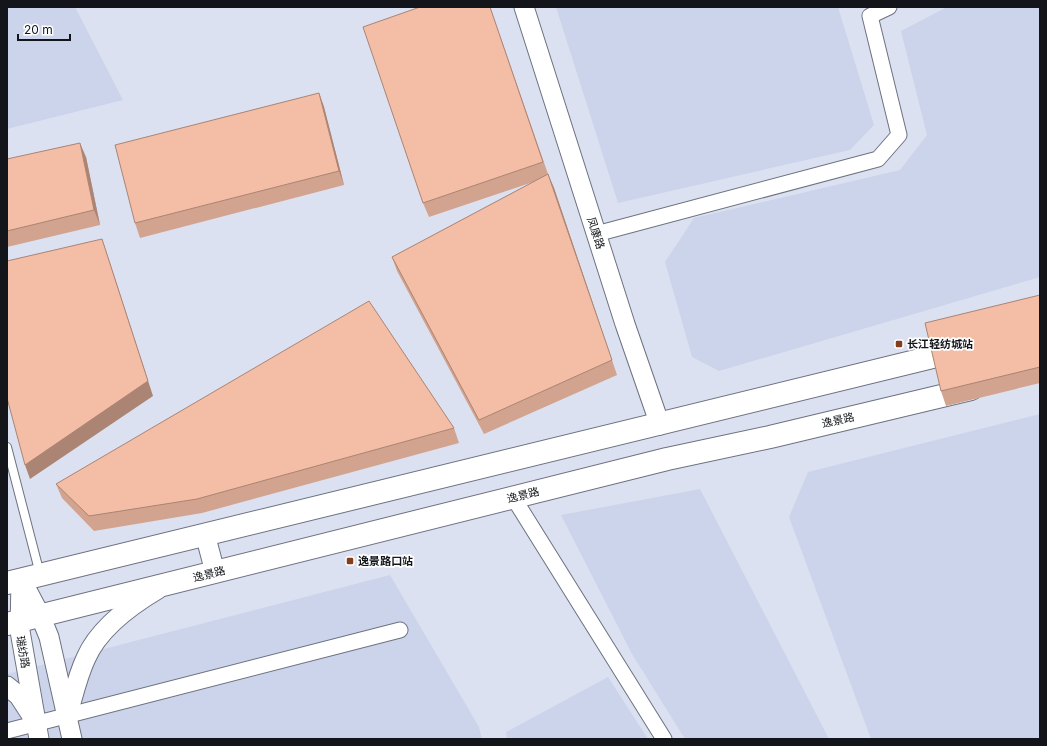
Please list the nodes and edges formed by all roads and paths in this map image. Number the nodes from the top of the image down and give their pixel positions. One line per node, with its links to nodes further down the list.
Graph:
1 (524, 7): 3 (street, 凤康路)
2 (889, 7): 3 (street)
3 (596, 234): 6 (street, 凤康路)
4 (980, 346): 6 (main road)
5 (994, 383): 8 (main road, 逸景路)
6 (660, 425): 8 (main road, 凤康路); 10 (main road)
7 (7, 447): 12 (lane)
8 (667, 459): 9 (main road, 逸景路)
9 (513, 497): 11 (main road, 逸景路); 22 (street)
10 (205, 534): 11 (street); 12 (main road)
11 (215, 572): 13 (main road, 逸景路)
12 (23, 579): 14 (street); 15 (street, 瑞纺路)
13 (167, 584): 14 (main road, 逸景路); 18 (street)
14 (40, 616): 15 (main road, 逸景路); 18 (street)
15 (13, 622): 20 (street, 瑞纺路)
16 (400, 630): 18 (street)
17 (7, 686): 20 (street)
18 (67, 717): 20 (street); 21 (street)
19 (7, 731): 20 (street)
20 (38, 731)
21 (72, 739)
22 (664, 739)

